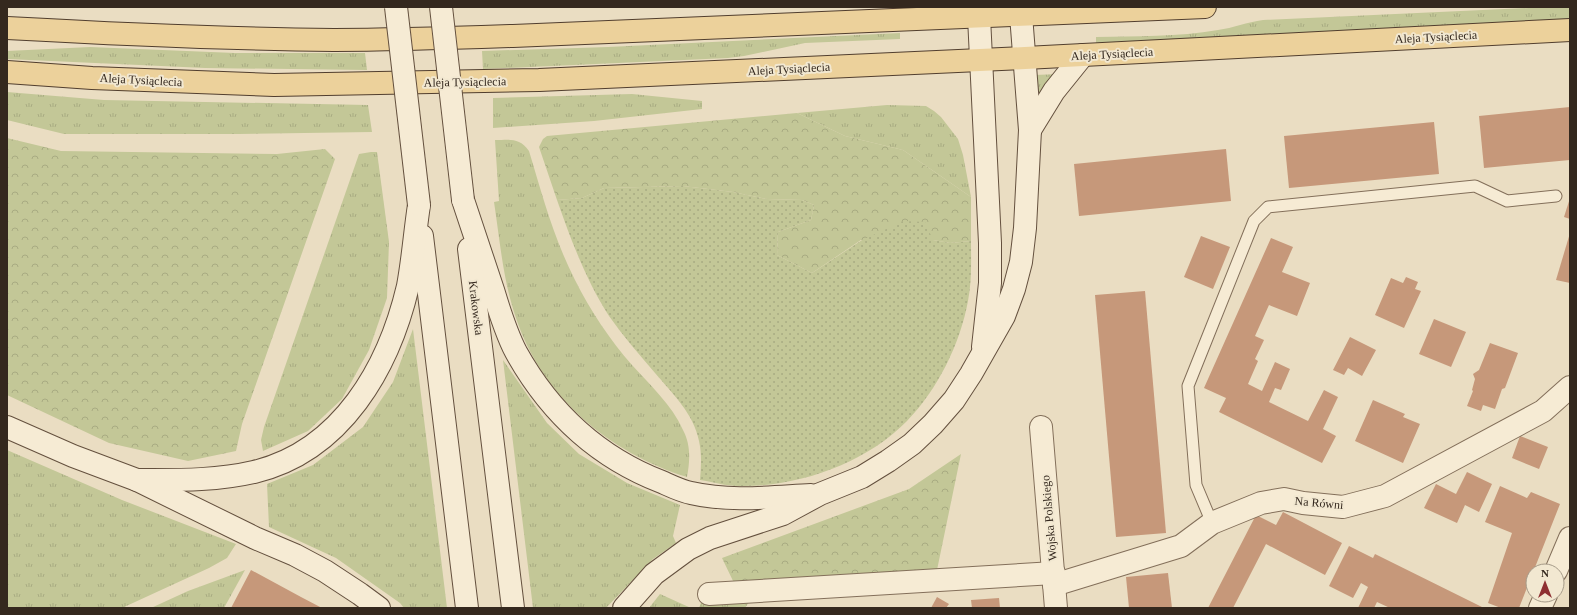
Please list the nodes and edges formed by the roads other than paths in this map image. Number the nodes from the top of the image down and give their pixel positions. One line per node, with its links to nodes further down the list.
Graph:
1 (396, 7): 18 (main road, bridge)
2 (441, 7): 17 (main road, Krakowska, bridge)
3 (1205, 7): 4 (main road)
4 (1135, 9): 5 (main road)
5 (1079, 10): 6 (main road)
6 (1021, 11): 7 (main road); 12 (main road)
7 (979, 12): 8 (main road); 13 (main road)
8 (916, 13): 9 (main road)
9 (7, 28)
10 (1570, 30): 11 (main road, Aleja Tysiąclecia)
11 (1083, 56): 12 (main road, Aleja Tysiąclecia); 15 (main road)
12 (1025, 58): 13 (main road, Aleja Tysiąclecia); 15 (main road)
13 (980, 61): 14 (main road, Aleja Tysiąclecia); 19 (main road)
14 (7, 72)
15 (1030, 130): 19 (main road)
16 (1556, 196): 25 (lane)
17 (463, 200): 24 (main road); 32 (main road, Krakowska)
18 (419, 205): 23 (main road); 31 (main road)
19 (982, 354): 24 (main road)
20 (1570, 388): 25 (main road, Na Równi)
21 (7, 427): 23 (main road)
22 (1042, 428): 28 (main road, Wojska Polskiego)
23 (137, 480): 30 (main road)
24 (820, 494): 33 (main road)
25 (1212, 523): 28 (main road, Na Równi)
26 (1570, 538): 27 (main road)
27 (1559, 563)
28 (1054, 579): 29 (main road, Na Równi); 34 (main road, Wojska Polskiego)
29 (709, 594)
30 (379, 608)
31 (467, 608)
32 (513, 608)
33 (624, 608)
34 (1056, 608)

